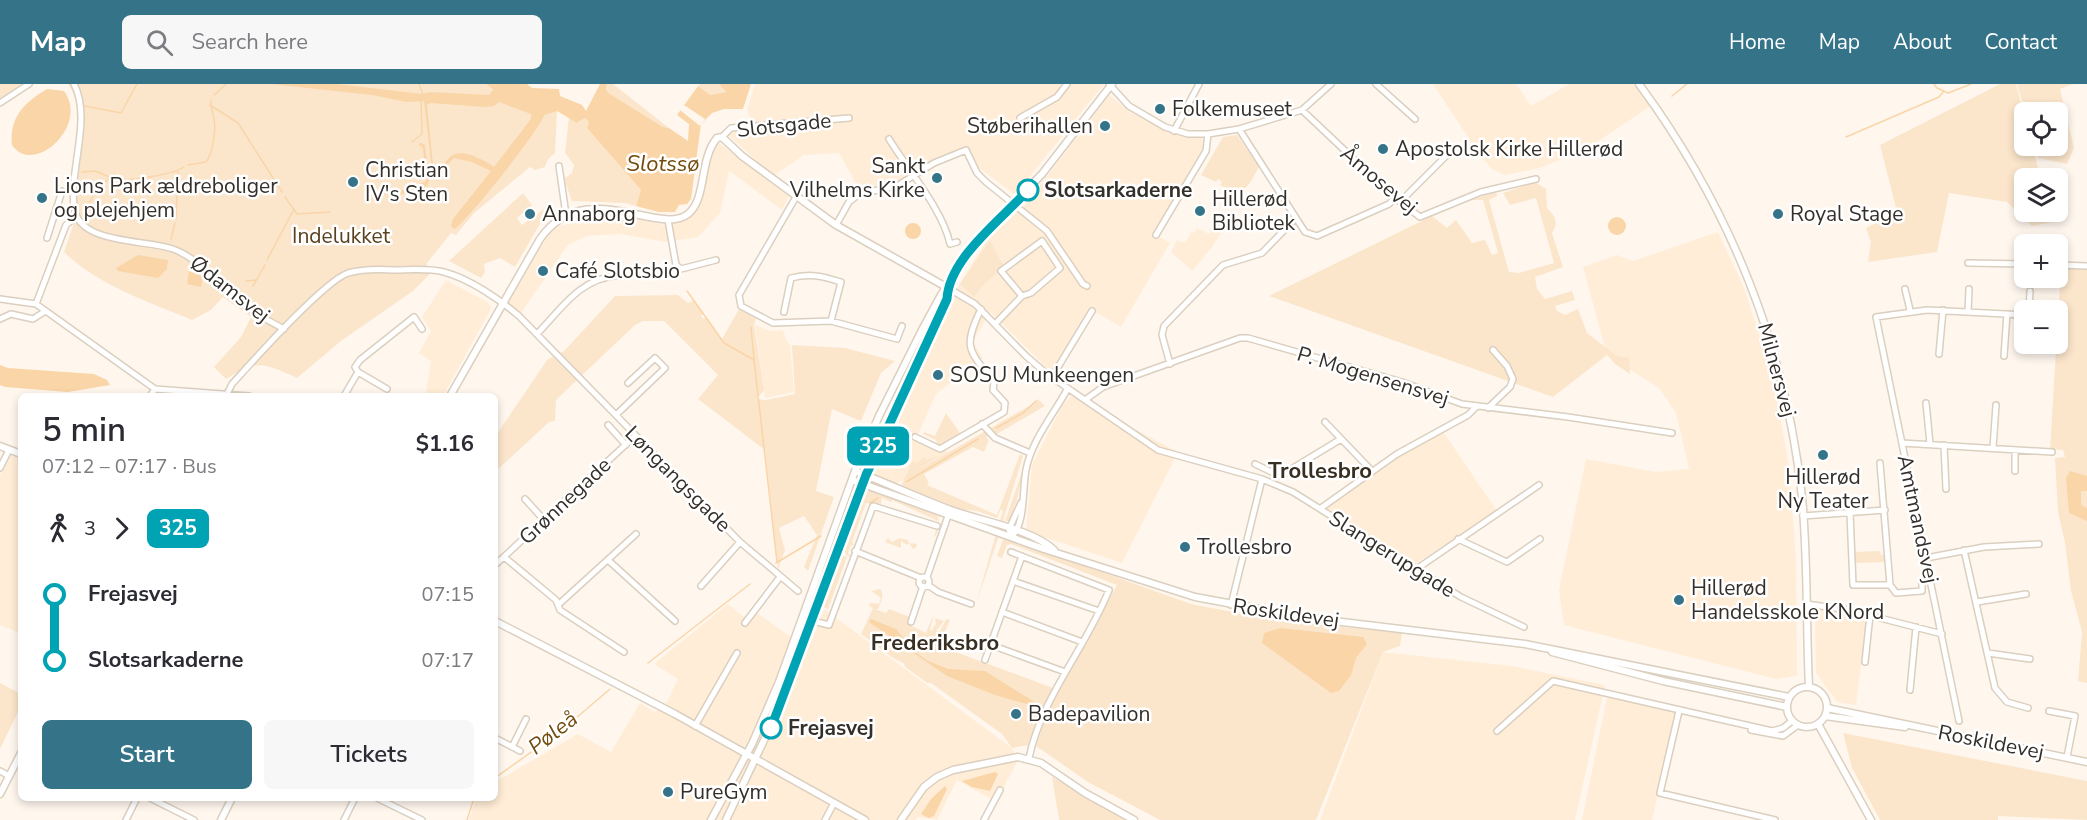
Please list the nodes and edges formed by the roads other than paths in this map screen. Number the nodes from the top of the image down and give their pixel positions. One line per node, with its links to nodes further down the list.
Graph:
1 (29, 84): 9 (street)
2 (74, 84): 29 (street)
3 (1067, 84): 12 (street)
4 (1199, 84): 15 (street)
5 (1331, 84): 10 (street)
6 (1376, 84): 13 (street)
7 (1639, 84): 125 (street, Milnersvej)
8 (1111, 85): 15 (street); 26 (street)
9 (0, 103)
10 (1302, 110): 14 (street); 25 (street, Åmosevej)
11 (849, 118): 17 (street, Slotsgade)
12 (1020, 118)
13 (1415, 119)
14 (1239, 129): 16 (street); 30 (street)
15 (1174, 131): 16 (street)
16 (1208, 134): 33 (street)
17 (720, 138): 24 (street, Slangerupgade); 31 (street, Slotsgade)
18 (889, 139): 21 (street)
19 (1451, 151): 25 (street)
20 (559, 166): 28 (street)
21 (912, 176): 26 (street); 32 (street); 35 (street)
22 (1536, 179): 25 (street, Åmosevej)
23 (62, 191): 27 (street)
24 (796, 197): 32 (street, Slangerupgade); 62 (street)
25 (1398, 200): 30 (street)
26 (1013, 206): 42 (street); 43 (street)
27 (56, 209): 29 (street, Ødamsvej); 34 (street)
28 (566, 215): 31 (street); 50 (street)
29 (76, 217): 51 (street); 65 (street, Ødamsvej)
30 (1296, 218): 71 (street)
31 (668, 220): 36 (street)
32 (836, 225): 43 (street, Slangerupgade)
33 (1156, 235)
34 (46, 238)
35 (957, 242)
36 (716, 260)
37 (1968, 263): 38 (street)
38 (2014, 264)
39 (2068, 265): 40 (street)
40 (2087, 266)
41 (619, 274): 67 (street)
42 (1087, 286)
43 (948, 288): 52 (street, Slangerupgade); 111 (street); 113 (street)
44 (1905, 289): 53 (street)
45 (1969, 289): 58 (street)
46 (2030, 291): 49 (street)
47 (1022, 296): 47 (street); 63 (street)
48 (0, 299): 51 (street)
49 (2030, 300)
50 (504, 303): 65 (street, Løngangsgade); 67 (street, Løngangsgade); 82 (street)
51 (36, 304): 56 (street)
52 (981, 309): 63 (street, Slangerupgade); 90 (street)
53 (1910, 310): 54 (street); 96 (street, Amtmandsvej)
54 (1943, 310): 58 (street); 69 (street)
55 (1092, 311): 73 (street)
56 (44, 312): 61 (street); 76 (street)
57 (783, 312): 62 (street)
58 (1968, 312): 59 (street)
59 (2007, 314): 60 (street); 70 (street)
60 (2014, 314)
61 (0, 319)
62 (831, 321): 64 (street)
63 (995, 324): 73 (street, Slangerupgade)
64 (902, 326)
65 (284, 329): 80 (street, Løngangsgade)
66 (422, 329): 72 (street)
67 (537, 334): 88 (street, Løngangsgade)
68 (1493, 350): 87 (street)
69 (1939, 354)
70 (2004, 356)
71 (1170, 364): 83 (street, P. Mogensensvej); 86 (street, P. Mogensensvej)
72 (358, 372): 77 (street); 81 (street)
73 (1052, 377): 75 (street, Slangerupgade)
74 (628, 383): 88 (street, Løngangsgade)
75 (1068, 388): 83 (street, Slangerupgade); 106 (street)
76 (155, 389): 78 (street); 79 (street)
77 (387, 389)
78 (152, 393)
79 (213, 393)
80 (228, 393)
81 (346, 393)
82 (452, 393)
83 (1085, 400): 114 (street, Slangerupgade)
84 (1926, 403): 97 (street)
85 (1996, 405): 101 (street)
86 (1476, 407): 87 (street, P. Mogensensvej); 110 (street)
87 (1488, 408): 92 (street, P. Mogensensvej)
88 (616, 415): 93 (street, Løngangsgade)
89 (1325, 422): 95 (street)
90 (982, 424): 94 (street); 106 (street)
91 (608, 425): 98 (street)
92 (1672, 433)
93 (635, 436): 98 (street, Grønnegade); 133 (street, Løngangsgade)
94 (915, 437)
95 (1341, 439): 108 (street); 110 (street)
96 (1902, 442): 97 (street); 140 (street, Amtmandsvej)
97 (1930, 444): 99 (street)
98 (626, 445): 126 (street, Grønnegade)
99 (1944, 445): 101 (street); 118 (street)
100 (0, 446): 102 (street)
101 (1993, 448): 103 (street)
102 (9, 450): 105 (street); 109 (street)
103 (2015, 450): 104 (street); 112 (street)
104 (2052, 452)
105 (18, 453)
106 (1030, 453): 120 (street)
107 (1880, 463): 122 (street)
108 (1255, 464)
109 (0, 468)
110 (1371, 470): 121 (street)
111 (855, 471): 113 (street, Roskildevej); 115 (street)
112 (2015, 471)
113 (866, 475): 116 (street); 123 (street, Roskildevej)
114 (1262, 479): 121 (street, Slangerupgade); 157 (street)
115 (852, 480): 116 (street, Roskildevej); 200 (street)
116 (862, 484): 123 (street, Roskildevej); 162 (street)
117 (1539, 485): 131 (street)
118 (1946, 489)
119 (525, 500): 126 (street)
120 (1021, 503): 128 (street); 130 (street)
121 (1321, 508): 143 (street, Slangerupgade)
122 (1885, 510): 124 (street); 148 (street)
123 (950, 513): 128 (street, Roskildevej); 130 (street, Roskildevej); 145 (street)
124 (1850, 513): 125 (street); 148 (street)
125 (1803, 516): 155 (street, Milnersvej)
126 (544, 520): 139 (street, Grønnegade)
127 (937, 526): 136 (street)
128 (1010, 529): 130 (street, Roskildevej)
129 (636, 534): 141 (street)
130 (1014, 534): 157 (street, Roskildevej)
131 (1458, 539): 132 (street); 143 (street)
132 (1540, 539)
133 (741, 542): 144 (street, Løngangsgade); 149 (street, Løngangsgade)
134 (2039, 544): 135 (street)
135 (1964, 550): 140 (street); 153 (street)
136 (855, 552): 145 (street); 162 (street)
137 (1011, 552): 138 (street)
138 (1022, 556): 146 (street); 158 (street)
139 (504, 557): 142 (street, Grønnegade); 156 (street)
140 (1926, 558): 168 (street, Amtmandsvej)
141 (608, 560): 156 (street); 161 (street)
142 (498, 562)
143 (1415, 570): 166 (street, Slangerupgade)
144 (780, 577): 151 (street, Løngangsgade); 165 (street)
145 (924, 577): 150 (street)
146 (1013, 581): 158 (street); 159 (street)
147 (1922, 583): 148 (street)
148 (1890, 585)
149 (701, 586)
150 (926, 586): 154 (street); 163 (street)
151 (798, 591)
152 (2026, 594): 153 (street)
153 (1977, 602): 174 (street)
154 (971, 604)
155 (1806, 604): 160 (street); 181 (street, Milnersvej)
156 (558, 605): 172 (street)
157 (1232, 605): 170 (street, Roskildevej)
158 (1099, 611): 169 (street)
159 (1002, 612): 169 (street); 171 (street)
160 (1870, 615): 167 (street); 177 (street)
161 (675, 621)
162 (813, 621): 204 (street)
163 (911, 622)
164 (498, 623): 194 (street)
165 (745, 623)
166 (1524, 627)
167 (1916, 627): 168 (street); 182 (street)
168 (1942, 634): 191 (street, Amtmandsvej)
169 (1082, 642): 178 (street)
170 (1526, 644): 179 (street, Roskildevej); 180 (street, Roskildevej)
171 (991, 645): 176 (street); 178 (street)
172 (624, 652)
173 (737, 653): 194 (street)
174 (1988, 653): 175 (street); 186 (street)
175 (2030, 659)
176 (985, 660)
177 (1865, 662)
178 (1065, 672): 201 (street)
179 (1684, 674): 180 (street); 183 (street, Roskildevej)
180 (1682, 685): 184 (street, Roskildevej)
181 (1809, 687): 183 (street); 185 (street)
182 (1910, 690)
183 (1789, 697): 184 (street)
184 (1787, 707): 192 (street)
185 (1827, 708): 189 (street); 195 (street, Roskildevej)
186 (2028, 708)
187 (1679, 711): 192 (street); 196 (street); 228 (street)
188 (2049, 711): 202 (street, Roskildevej)
189 (1825, 716): 193 (street); 195 (street, Roskildevej)
190 (526, 719): 198 (street)
191 (1959, 721)
192 (1795, 723): 193 (street)
193 (1818, 724): 229 (street)
194 (695, 726): 200 (street)
195 (1914, 728): 202 (street, Roskildevej)
196 (1497, 731)
197 (498, 740): 198 (street)
198 (512, 747): 199 (street)
199 (520, 751)
200 (746, 755): 204 (street); 221 (street)
201 (1029, 758): 225 (street); 227 (street)
202 (2067, 758): 205 (street, Roskildevej)
203 (18, 760): 207 (street)
204 (757, 760): 215 (street); 222 (street)
205 (2087, 762)
206 (0, 771): 207 (street)
207 (9, 776): 209 (street)
208 (1000, 790): 226 (street)
209 (0, 794)
210 (136, 801): 216 (street)
211 (156, 801): 217 (street)
212 (230, 801): 218 (street)
213 (354, 801): 219 (street)
214 (383, 801): 220 (street)
215 (834, 803): 223 (street); 224 (street)
216 (126, 820)
217 (194, 820)
218 (221, 820)
219 (344, 820)
220 (422, 820)
221 (711, 820)
222 (726, 820)
223 (825, 820)
224 (865, 820)
225 (901, 820)
226 (984, 820)
227 (1134, 820)
228 (1775, 820)
229 (1871, 820)

